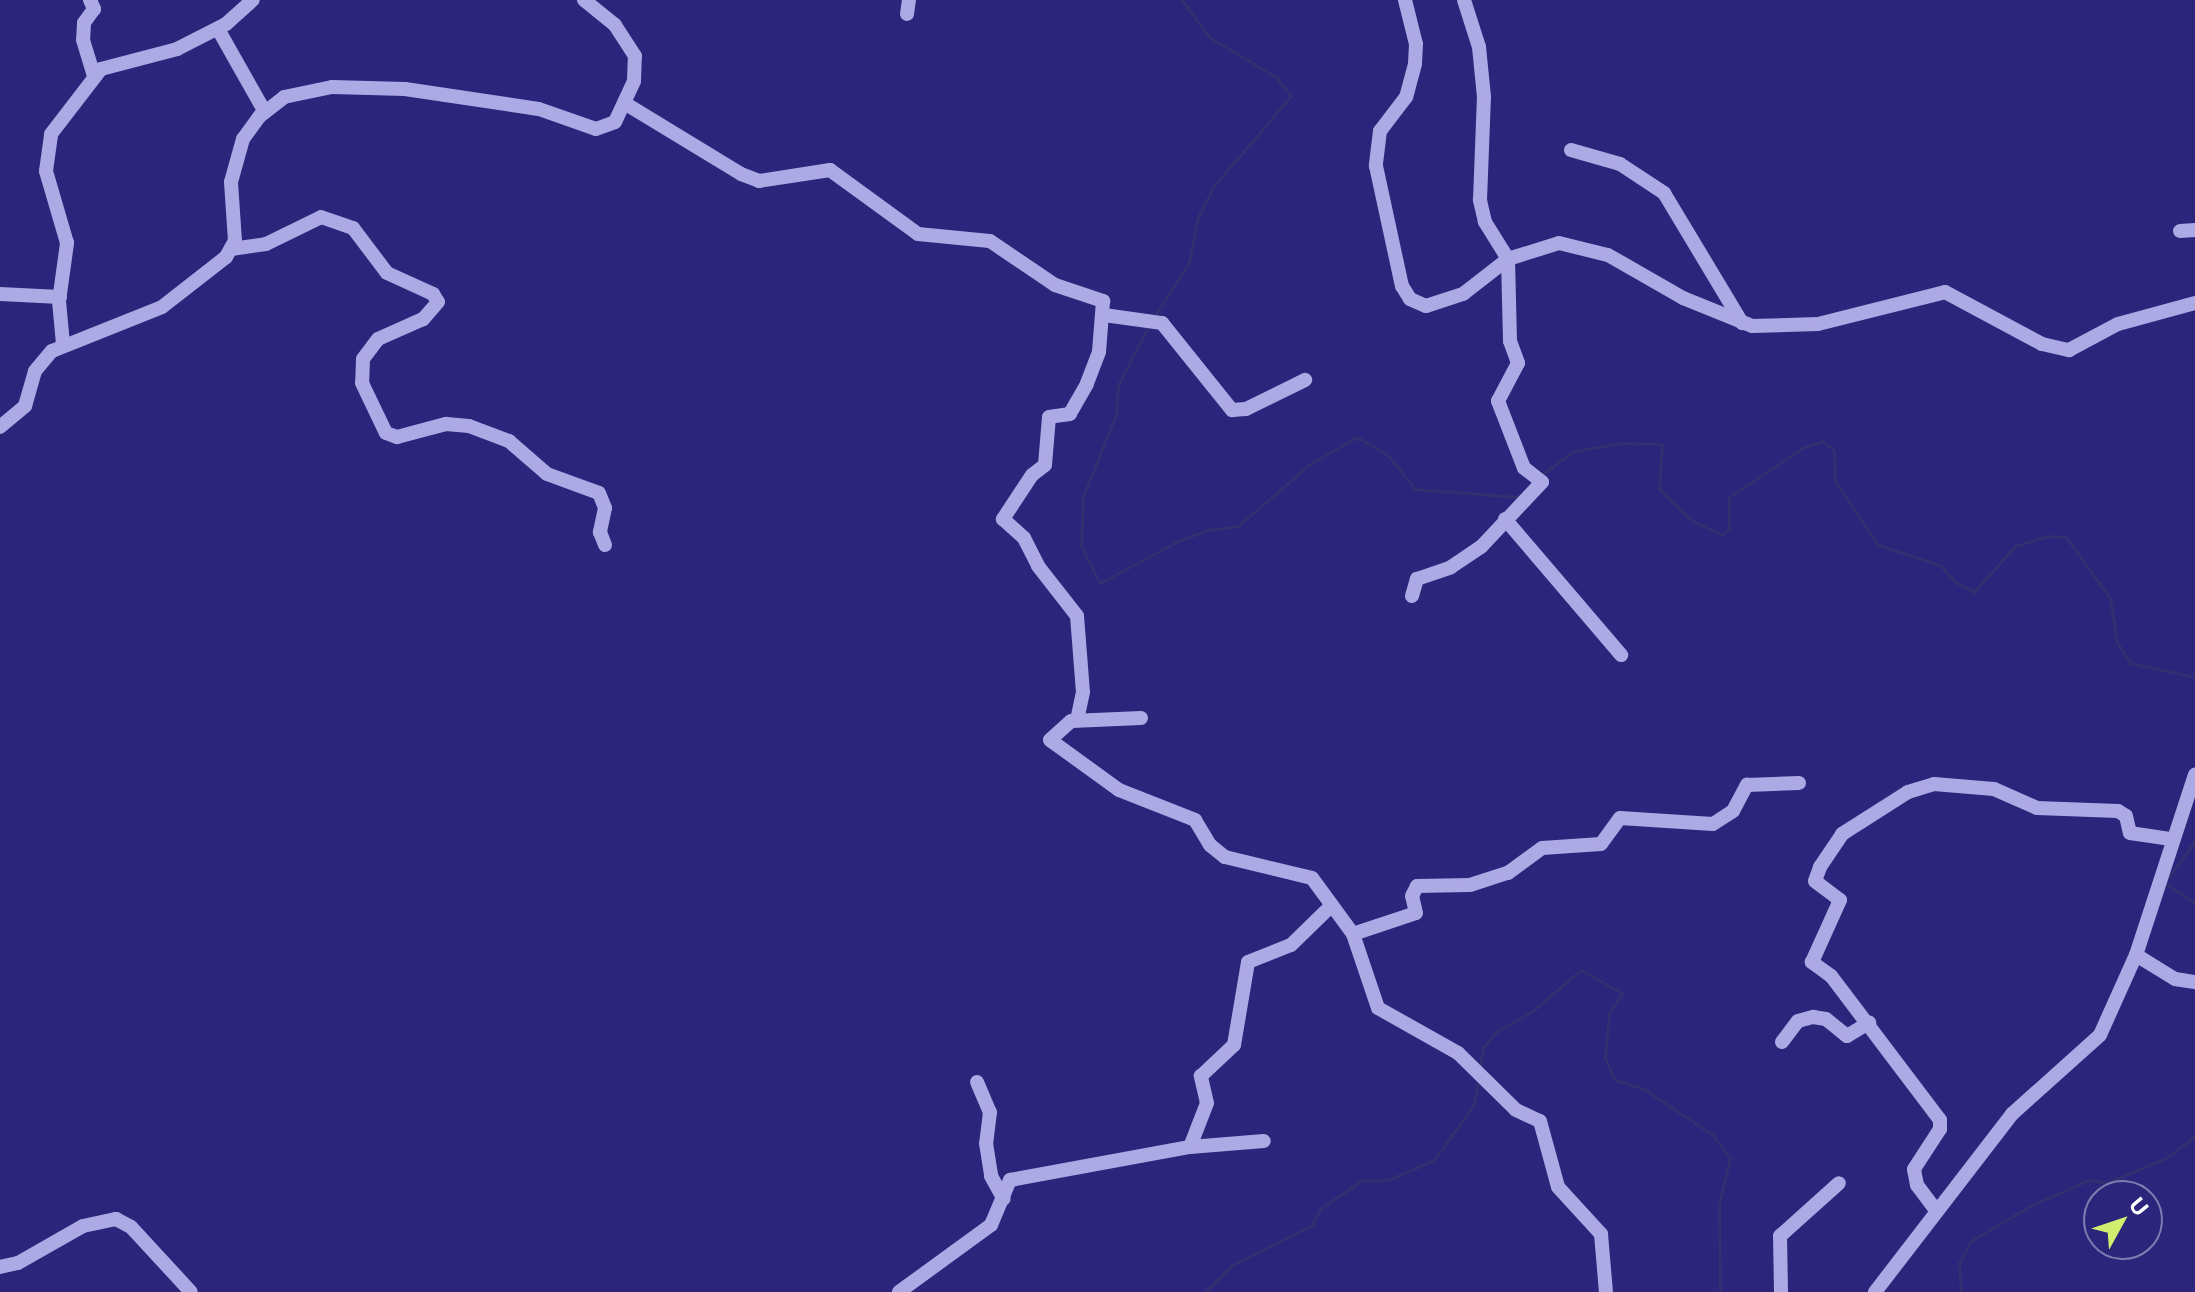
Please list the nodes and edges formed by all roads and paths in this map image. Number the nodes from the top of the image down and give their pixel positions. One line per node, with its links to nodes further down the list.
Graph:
1 (90, 0): 7 (street)
2 (253, 0): 6 (street)
3 (584, 0): 8 (street)
4 (1405, 0): 12 (street)
5 (1464, 0): 12 (street)
6 (218, 29): 7 (street); 9 (street)
7 (94, 75): 14 (street)
8 (626, 104): 9 (street); 16 (street)
9 (265, 112): 11 (street)
10 (1571, 150): 17 (street)
11 (231, 249): 18 (street); 22 (street)
12 (1508, 259): 17 (street); 21 (street)
13 (0, 294): 14 (street)
14 (60, 297): 18 (street)
15 (2195, 303): 17 (street)
16 (1104, 315): 19 (street); 26 (street)
17 (1742, 323)
18 (63, 344): 20 (street)
19 (1305, 380)
20 (0, 427)
21 (1505, 519): 23 (street); 24 (street)
22 (605, 545)
23 (1412, 596)
24 (1621, 655)
25 (1141, 718): 26 (street)
26 (1077, 720): 30 (street)
27 (2195, 774): 29 (street)
28 (1799, 783): 31 (street)
29 (2170, 839): 32 (street); 34 (street)
30 (1332, 905): 31 (street); 38 (street)
31 (1353, 934): 45 (street)
32 (2136, 955): 33 (street); 41 (street)
33 (2192, 982)
34 (1869, 1023): 35 (street); 41 (street)
35 (1782, 1042)
36 (977, 1082): 40 (street)
37 (1264, 1141): 38 (street)
38 (1190, 1147): 40 (street)
39 (1839, 1183): 46 (street)
40 (1004, 1199): 44 (street)
41 (1935, 1209): 47 (street)
42 (0, 1267): 43 (street)
43 (191, 1292)
44 (899, 1292)
45 (1606, 1292)
46 (1781, 1292)
47 (1875, 1292)

